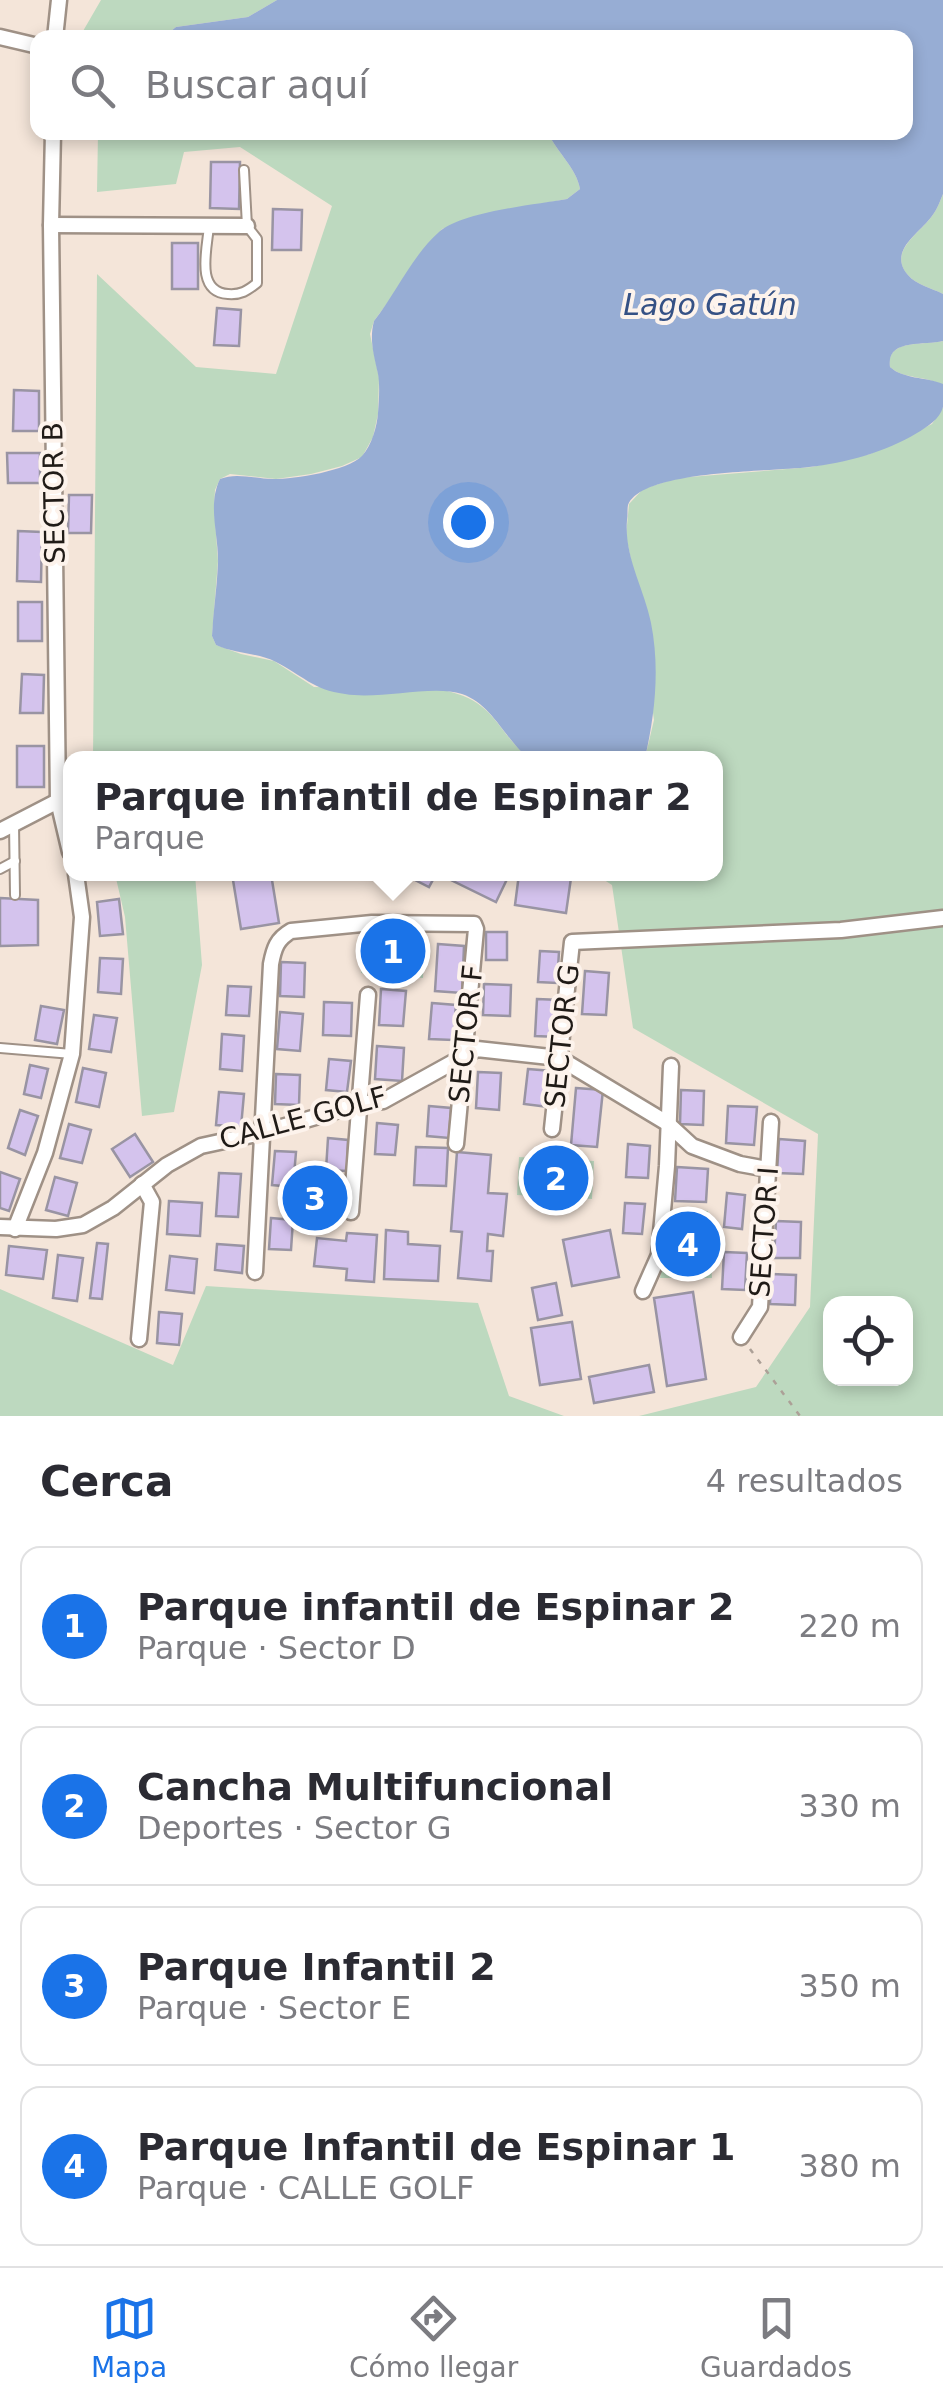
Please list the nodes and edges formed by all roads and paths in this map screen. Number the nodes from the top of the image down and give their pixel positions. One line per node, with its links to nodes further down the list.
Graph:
1 (58, 0): 2 (street)
2 (56, 30)
3 (0, 37): 4 (street)
4 (30, 44)
5 (52, 140): 7 (street, SECTOR B)
6 (244, 170): 9 (lane)
7 (51, 225): 8 (street); 10 (street, SECTOR B)
8 (209, 226): 9 (street); 9 (lane)
9 (247, 226)
10 (58, 800): 11 (street, SECTOR B); 12 (street)
11 (63, 822)
12 (7, 828): 13 (lane)
13 (16, 862): 14 (lane); 16 (lane)
14 (0, 869)
15 (77, 881): 20 (street)
16 (16, 895)
17 (943, 918): 22 (street, SECTOR G)
18 (368, 995): 24 (street)
19 (0, 1048): 20 (lane)
20 (72, 1054): 33 (street)
21 (463, 1055): 22 (street, CALLE GOLF); 24 (street, CALLE GOLF); 28 (street, SECTOR F); 29 (street, SECTOR F)
22 (560, 1058): 26 (street, CALLE GOLF); 27 (street, SECTOR G)
23 (671, 1066): 26 (street)
24 (360, 1104): 28 (street, CALLE GOLF); 32 (street)
25 (771, 1122): 30 (street, SECTOR I)
26 (667, 1123): 30 (street, CALLE GOLF); 35 (street)
27 (552, 1129)
28 (262, 1134): 31 (street, CALLE GOLF); 34 (street)
29 (456, 1144)
30 (768, 1169): 36 (street, SECTOR I)
31 (142, 1184): 33 (street, CALLE GOLF); 37 (street)
32 (351, 1212)
33 (7, 1228)
34 (255, 1272)
35 (643, 1291)
36 (741, 1336): 38 (path)
37 (140, 1339)
38 (800, 1416)

